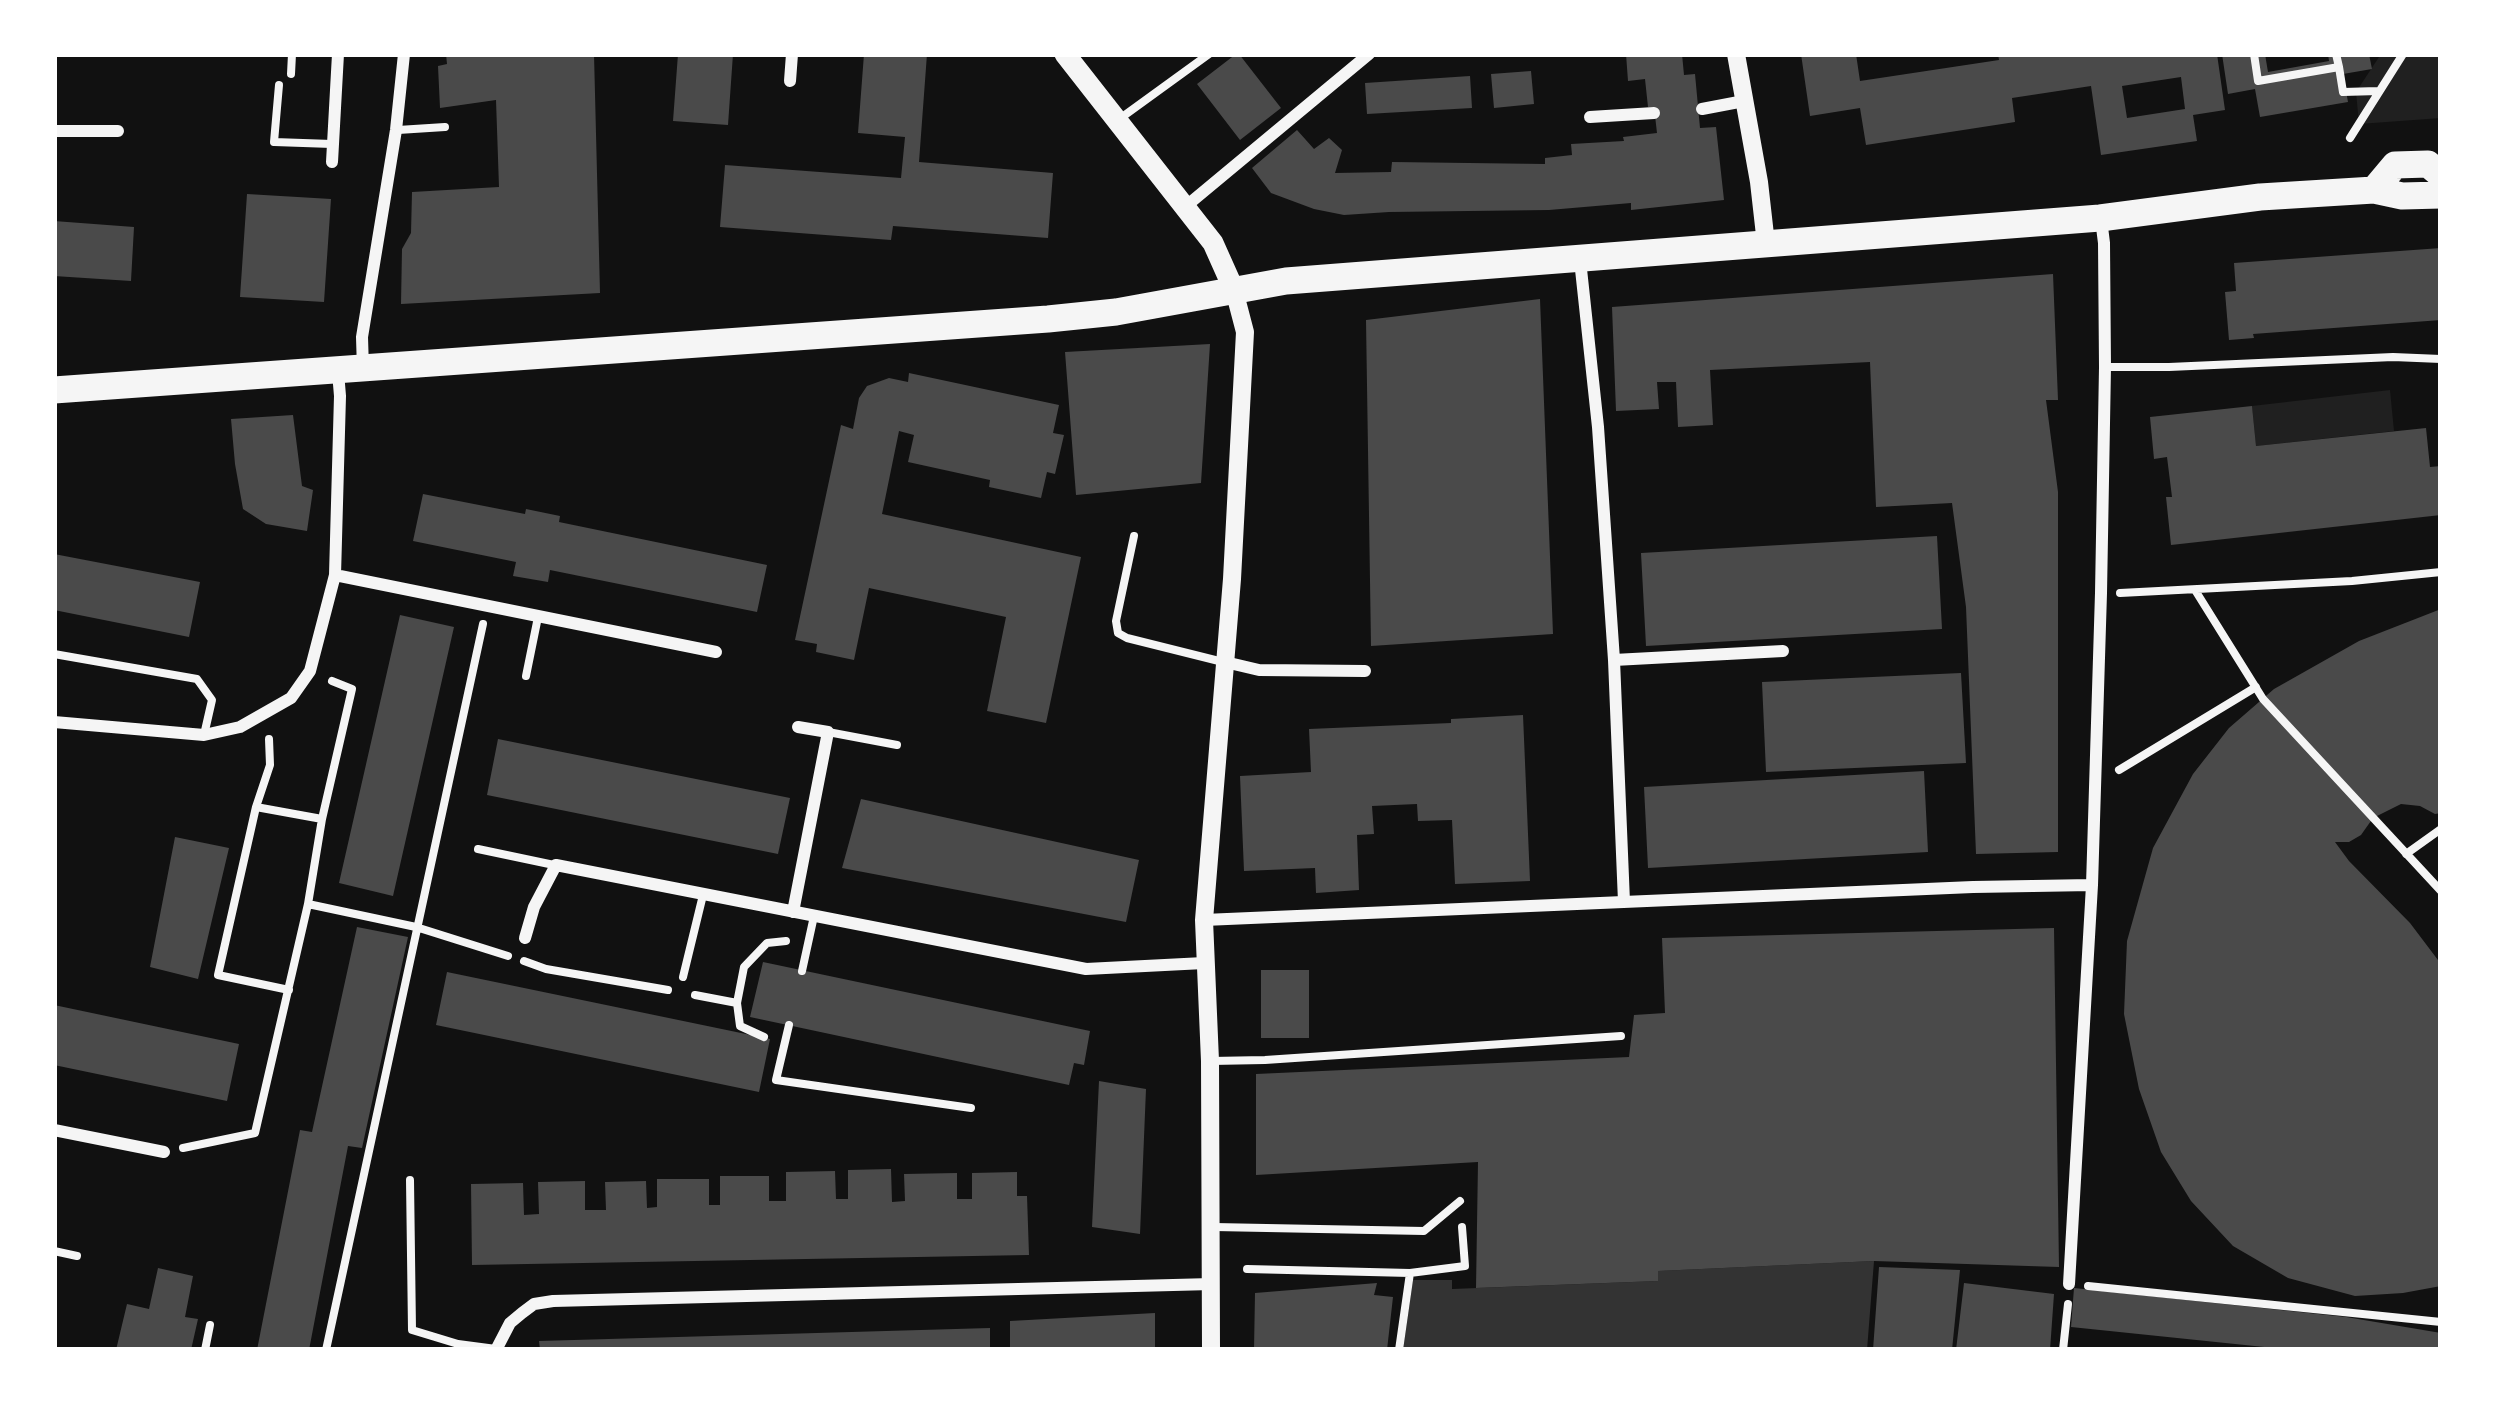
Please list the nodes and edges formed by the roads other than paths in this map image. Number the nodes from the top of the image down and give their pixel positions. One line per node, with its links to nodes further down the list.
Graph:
1 (292, 54): 9 (lane)
2 (338, 54): 21 (street)
3 (404, 54): 18 (street)
4 (792, 54): 10 (street)
5 (1065, 54): 16 (main road)
6 (1209, 54): 16 (lane)
7 (1369, 54): 26 (street)
8 (1736, 54): 12 (street)
9 (291, 74)
10 (790, 81)
11 (279, 86): 21 (lane)
12 (1744, 101): 13 (street); 28 (street)
13 (1702, 110)
14 (1654, 113): 15 (street)
15 (1590, 117)
16 (1118, 121): 26 (main road)
17 (445, 127): 18 (lane)
18 (396, 130): 33 (street)
19 (54, 131): 20 (street)
20 (118, 131)
21 (334, 144): 22 (street)
22 (332, 162)
23 (2441, 175): 24 (highway)
24 (2374, 190): 25 (highway); 27 (highway)
25 (2441, 195)
26 (1185, 207): 30 (main road)
27 (2100, 218): 28 (highway); 32 (street)
28 (1766, 244): 29 (highway)
29 (1580, 260): 30 (highway); 41 (street)
30 (1234, 290): 33 (highway); 42 (street)
31 (2441, 359): 32 (lane)
32 (2105, 367): 52 (street)
33 (351, 371): 34 (highway); 36 (street)
34 (54, 390)
35 (1134, 536): 42 (lane)
36 (335, 575): 37 (street); 48 (street)
37 (538, 616): 39 (street); 44 (lane)
38 (1784, 651): 41 (street)
39 (716, 652)
40 (54, 654): 48 (lane)
41 (1614, 660): 54 (street)
42 (1225, 662): 43 (street); 57 (street)
43 (1365, 670)
44 (526, 676)
45 (54, 722): 48 (street)
46 (798, 727): 47 (street)
47 (828, 732): 49 (lane); 55 (street)
48 (205, 735)
49 (898, 745)
50 (478, 849): 51 (lane)
51 (556, 865): 53 (street); 58 (street)
52 (2092, 885): 54 (street); 72 (street)
53 (703, 894): 55 (street); 61 (lane)
54 (1624, 902): 57 (street)
55 (793, 912): 56 (street)
56 (814, 916): 59 (street); 60 (lane)
57 (1204, 920): 59 (street)
58 (525, 938)
59 (1204, 963): 64 (street)
60 (802, 970)
61 (683, 977)
62 (789, 1025): 65 (lane)
63 (1621, 1036): 64 (lane)
64 (1210, 1061): 70 (street)
65 (971, 1108)
66 (54, 1130): 67 (street)
67 (164, 1152)
68 (410, 1180): 74 (lane)
69 (1460, 1202): 70 (lane)
70 (1213, 1227): 71 (street)
71 (1212, 1284): 74 (street); 76 (street)
72 (2069, 1284)
73 (210, 1325): 75 (lane)
74 (496, 1349)
75 (205, 1350)
76 (1211, 1350)

